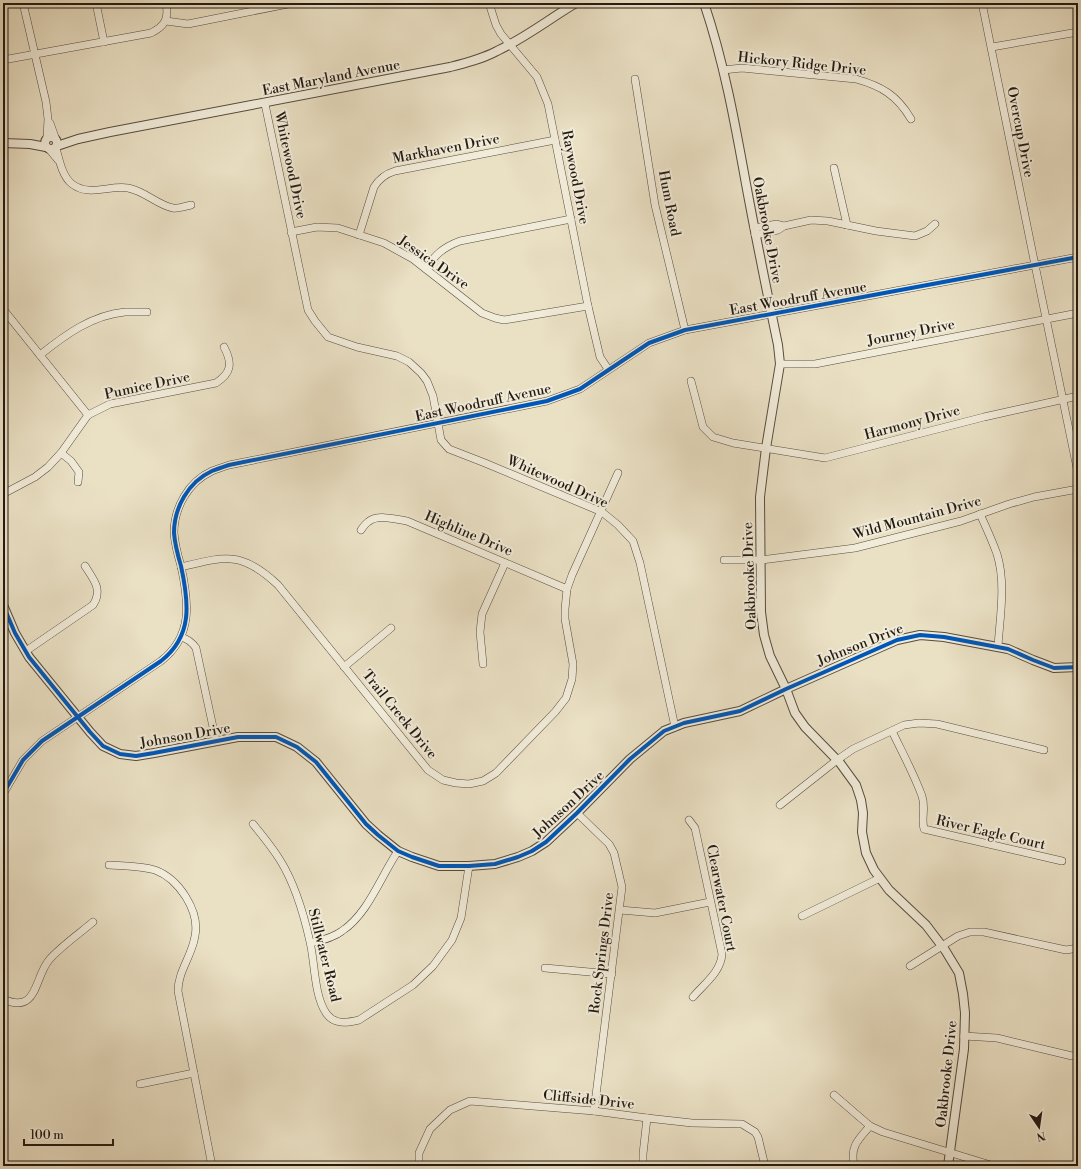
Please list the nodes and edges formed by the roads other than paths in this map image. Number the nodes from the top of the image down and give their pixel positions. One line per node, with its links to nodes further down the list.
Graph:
1 (23, 3): 15 (street)
2 (96, 3): 12 (street)
3 (166, 3): 10 (street)
4 (293, 3): 9 (street)
5 (489, 3): 13 (street, Raywood Drive)
6 (576, 3): 13 (street, East Maryland Avenue)
7 (704, 3): 17 (street, Oakbrooke Drive)
8 (982, 3): 14 (street, Overcup Drive)
9 (283, 4): 10 (street)
10 (166, 21): 12 (street)
11 (1078, 32): 14 (street)
12 (104, 42): 15 (street)
13 (510, 44): 19 (street, East Maryland Avenue); 21 (street, Raywood Drive)
14 (992, 47): 33 (street, Overcup Drive)
15 (34, 55): 16 (street); 23 (street)
16 (3, 60)
17 (723, 70): 20 (street, Hickory Ridge Drive); 29 (street, Oakbrooke Drive)
18 (635, 79): 41 (street, Hum Road)
19 (265, 104): 23 (street, East Maryland Avenue); 30 (street, Whitewood Drive)
20 (911, 118)
21 (555, 140): 26 (street, Raywood Drive); 31 (street, Markhaven Drive)
22 (3, 143): 23 (street, East Maryland Avenue)
23 (52, 143): 25 (street)
24 (834, 168): 28 (street)
25 (191, 205)
26 (571, 219): 34 (street); 35 (street, Raywood Drive)
27 (935, 224): 28 (street)
28 (847, 225): 29 (street)
29 (754, 231): 39 (street, Oakbrooke Drive)
30 (291, 232): 31 (street, Jessica Drive); 50 (street)
31 (358, 234): 34 (street, Jessica Drive)
32 (1078, 257): 33 (street, East Woodruff Avenue)
33 (1035, 265): 39 (street, East Woodruff Avenue); 40 (street, Overcup Drive)
34 (426, 269): 35 (street, Jessica Drive)
35 (588, 306): 45 (street, Raywood Drive)
36 (3, 309): 43 (street)
37 (147, 312): 43 (street)
38 (1078, 313): 40 (street, Journey Drive)
39 (771, 314): 41 (street, East Woodruff Avenue); 44 (street, Oakbrooke Drive)
40 (1046, 319): 44 (street, Journey Drive); 48 (street, Overcup Drive)
41 (685, 330): 45 (street, East Woodruff Avenue)
42 (224, 347): 49 (street, Pumice Drive)
43 (40, 355): 49 (street)
44 (780, 364): 51 (street, Oakbrooke Drive)
45 (608, 369): 50 (street, East Woodruff Avenue)
46 (691, 381): 51 (street, Harmony Drive)
47 (1078, 396): 48 (street, Harmony Drive)
48 (1063, 399): 51 (street, Harmony Drive); 54 (street, Overcup Drive)
49 (88, 415): 52 (street, Pumice Drive)
50 (438, 424): 58 (street, Whitewood Drive); 65 (street, East Woodruff Avenue)
51 (766, 448): 62 (street, Oakbrooke Drive)
52 (61, 453): 55 (street); 57 (street, Pumice Drive)
53 (618, 473): 58 (street, Trail Creek Drive)
54 (1078, 473)
55 (78, 482)
56 (1078, 489): 59 (street, Wild Mountain Drive)
57 (3, 494)
58 (602, 512): 66 (street, Trail Creek Drive); 77 (street, Whitewood Drive)
59 (980, 514): 62 (street, Wild Mountain Drive); 70 (street)
60 (362, 530): 63 (street, Highline Drive)
61 (724, 560): 62 (street, Wild Mountain Drive)
62 (761, 560): 75 (street, Oakbrooke Drive)
63 (505, 563): 66 (street, Highline Drive); 72 (street)
64 (85, 566): 71 (street)
65 (181, 567): 69 (street, East Woodruff Avenue); 73 (street, Trail Creek Drive)
66 (567, 588): 73 (street, Trail Creek Drive)
67 (3, 605): 71 (street, Johnson Drive)
68 (391, 628): 73 (street)
69 (181, 637): 76 (street, East Woodruff Avenue); 79 (street)
70 (998, 646): 74 (street, Johnson Drive); 75 (street, Johnson Drive)
71 (26, 651): 76 (street, Johnson Drive)
72 (482, 664)
73 (344, 667)
74 (1078, 667)
75 (786, 689): 77 (street, Johnson Drive); 81 (street, Oakbrooke Drive)
76 (78, 716): 79 (street, Johnson Drive); 82 (street, East Woodruff Avenue)
77 (675, 727): 84 (street, Johnson Drive)
78 (892, 731): 80 (street); 81 (street); 88 (street, River Eagle Court)
79 (216, 741): 87 (street, Johnson Drive)
80 (1044, 750)
81 (837, 760): 83 (street); 91 (street, Oakbrooke Drive)
82 (3, 794)
83 (780, 805)
84 (577, 813): 90 (street, Johnson Drive); 93 (street, Rock Springs Drive)
85 (689, 820): 92 (street, Clearwater Court)
86 (253, 824): 96 (street, Stillwater Road)
87 (398, 850): 90 (street, Johnson Drive); 96 (street)
88 (1062, 861)
89 (109, 865): 106 (street)
90 (469, 866): 96 (street, Stillwater Road)
91 (880, 878): 94 (street); 97 (street, Oakbrooke Drive)
92 (710, 902): 93 (street); 102 (street, Clearwater Court)
93 (620, 910): 101 (street, Rock Springs Drive)
94 (802, 916)
95 (93, 922): 103 (street)
96 (311, 943)
97 (942, 945): 98 (street); 99 (street); 104 (street, Oakbrooke Drive)
98 (1078, 948)
99 (910, 966)
100 (545, 968): 101 (street)
101 (612, 974): 109 (street, Rock Springs Drive)
102 (693, 996)
103 (3, 999)
104 (964, 1036): 105 (street); 112 (street, Oakbrooke Drive)
105 (1078, 1055)
106 (194, 1073): 107 (street); 113 (street)
107 (140, 1084)
108 (834, 1095): 111 (street)
109 (594, 1110): 110 (street, Cliffside Drive); 114 (street, Cliffside Drive)
110 (647, 1118): 115 (street); 116 (street, Cliffside Drive)
111 (870, 1126): 112 (street); 117 (street)
112 (950, 1152): 118 (street, Oakbrooke Drive); 119 (street)
113 (212, 1166)
114 (419, 1166)
115 (643, 1166)
116 (765, 1166)
117 (854, 1166)
118 (948, 1166)
119 (994, 1166)

